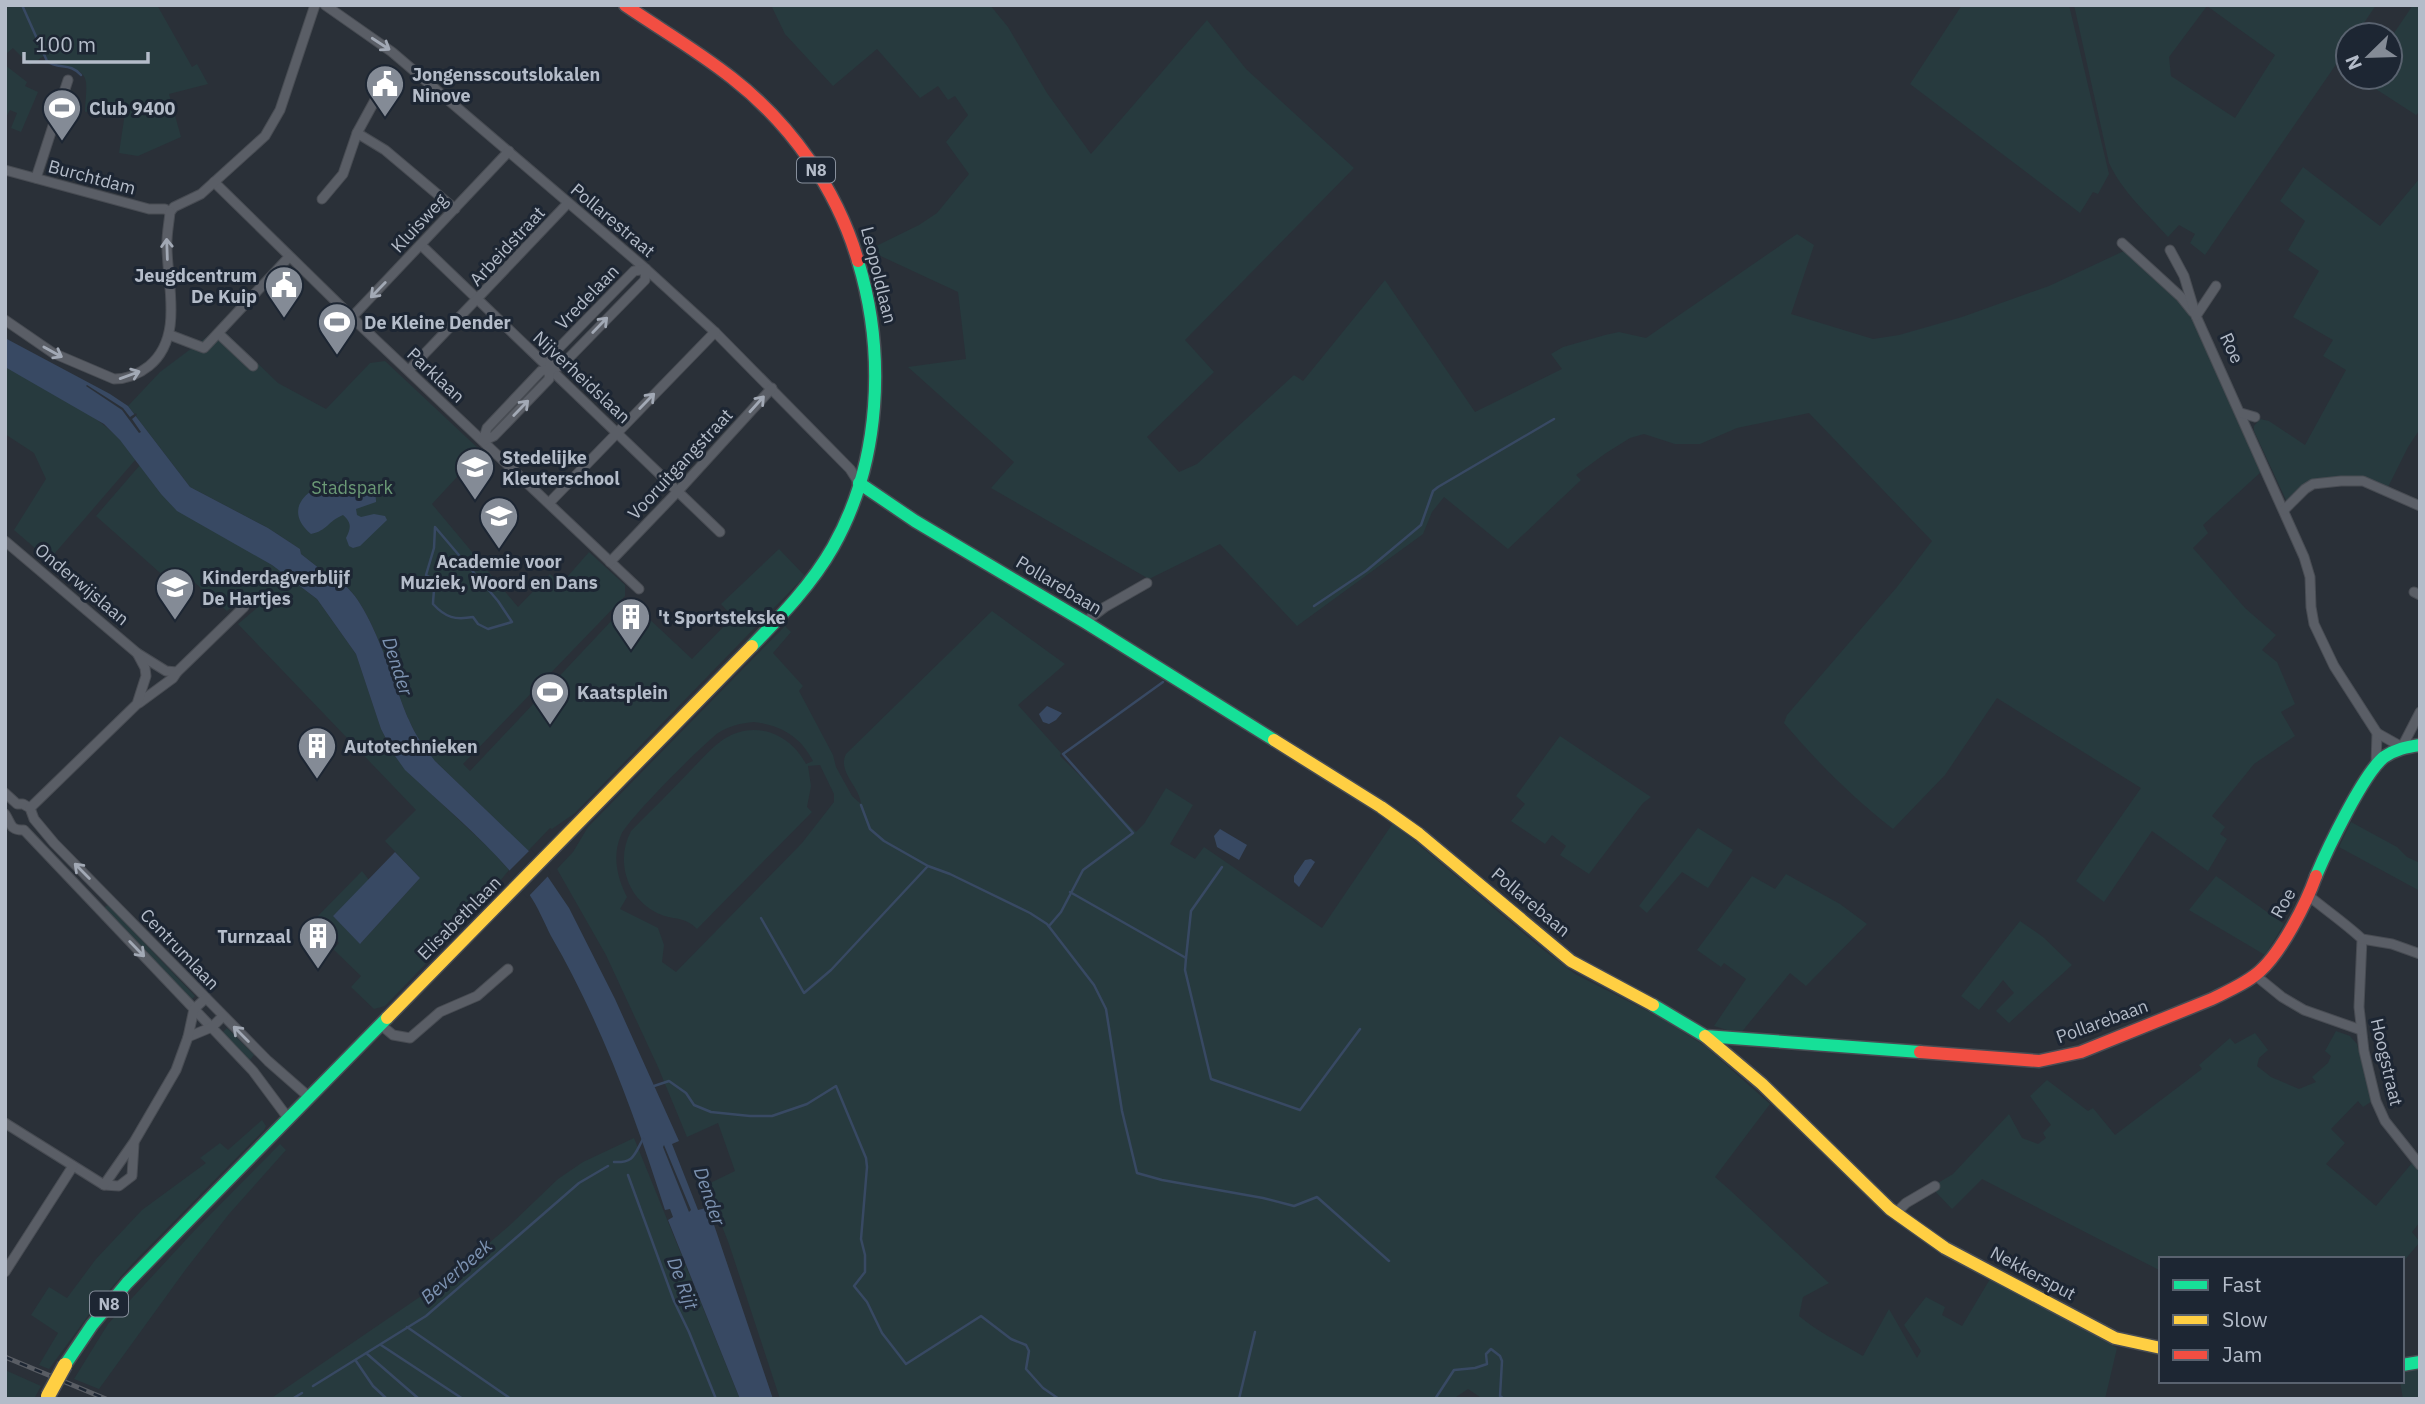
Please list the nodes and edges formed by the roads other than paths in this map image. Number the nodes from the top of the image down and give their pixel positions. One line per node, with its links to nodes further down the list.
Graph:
1 (315, 5): 10 (street)
2 (325, 5): 7 (street, Pollarestraat, one-way to 7)
3 (625, 5): 36 (street, Leopoldlaan / N8)
4 (68, 80): 9 (street)
5 (386, 80): 6 (street)
6 (357, 133): 11 (street); 13 (street)
7 (509, 151): 12 (street, Pollarestraat); 13 (street, Kluisweg)
8 (5, 170): 9 (street, Burchtdam)
9 (36, 178): 14 (street, Burchtdam)
10 (214, 181): 14 (street); 18 (street, Parklaan)
11 (322, 199)
12 (568, 203): 19 (street, Pollarestraat); 21 (street, Arbeidstraat)
13 (455, 209): 16 (street, Kluisweg)
14 (170, 212): 27 (street, one-way to 14)
15 (2122, 243): 22 (street, Roe)
16 (421, 245): 21 (street, Nijverheidslaan); 23 (street, Kluisweg, one-way to 23)
17 (2170, 250): 22 (street, Roe)
18 (289, 257): 23 (street, Parklaan); 26 (street)
19 (646, 269): 25 (street, Pollarestraat); 29 (street, Vredelaan)
20 (2216, 286): 22 (street)
21 (478, 300): 29 (street, Nijverheidslaan); 30 (street, Arbeidstraat)
22 (2196, 316): 32 (street, Roe)
23 (352, 317): 30 (street, Parklaan)
24 (5, 320): 27 (street, one-way to 27)
25 (715, 332): 31 (street, Pollarestraat); 34 (street, one-way to 25)
26 (219, 334): 27 (street); 28 (street)
27 (170, 335)
28 (253, 366)
29 (550, 369): 34 (street, Nijverheidslaan); 35 (street, Vredelaan)
30 (409, 370): 35 (street, Parklaan)
31 (772, 388): 36 (street, Pollarestraat); 37 (street, Vooruitgangstraat, one-way to 31)
32 (2241, 414): 33 (street); 40 (street, Roe)
33 (2255, 417)
34 (617, 432): 37 (street, Nijverheidslaan); 38 (street)
35 (483, 441): 38 (street, Parklaan)
36 (859, 483): 47 (street, Pollarebaan); 73 (street, Elisabethlaan / N8)
37 (679, 490): 41 (street, Nijverheidslaan); 43 (street, Vooruitgangstraat)
38 (549, 503): 43 (street, Parklaan)
39 (2420, 506): 40 (street)
40 (2284, 510): 52 (street, Roe)
41 (720, 532)
42 (5, 541): 48 (street, Onderwijslaan)
43 (610, 562): 45 (street, Parklaan)
44 (1147, 583): 47 (street)
45 (639, 589)
46 (244, 607): 49 (street)
47 (1085, 622): 76 (street, Pollarebaan)
48 (137, 653): 49 (street, Onderwijslaan); 50 (street)
49 (177, 672): 50 (street)
50 (138, 704): 58 (street)
51 (2420, 712): 54 (street)
52 (2377, 733): 54 (street, Roe); 55 (street, Roe)
53 (2420, 745): 54 (street)
54 (2402, 747): 55 (street)
55 (2376, 765): 64 (street, Roe)
56 (5, 793): 57 (street)
57 (17, 804): 58 (street); 59 (street, Centrumlaan)
58 (30, 808): 60 (street, Centrumlaan)
59 (6, 815): 61 (street, Centrumlaan)
60 (34, 819): 62 (street); 63 (street, Centrumlaan, one-way to 60)
61 (8, 828): 62 (street, Centrumlaan)
62 (23, 830): 65 (street, Centrumlaan)
63 (102, 891): 65 (street); 70 (street, Centrumlaan)
64 (2309, 896): 66 (street); 69 (street, Roe)
65 (92, 902): 71 (street, Centrumlaan, one-way to 71)
66 (2362, 939): 67 (street); 75 (street, Hoogstraat)
67 (2420, 954)
68 (508, 969): 73 (street)
69 (2255, 975): 75 (street); 76 (street, Pollarebaan)
70 (206, 998): 71 (street); 72 (street, Centrumlaan)
71 (194, 1009): 74 (street, Centrumlaan); 77 (street)
72 (223, 1016): 74 (street); 78 (street, Centrumlaan, one-way to 72)
73 (381, 1025): 80 (street, Elisabethlaan / N8)
74 (212, 1027): 77 (street); 79 (street, Centrumlaan)
75 (2361, 1031): 84 (street, Hoogstraat)
76 (1705, 1036): 88 (street, Nekkersput)
77 (188, 1037): 83 (street)
78 (265, 1059): 79 (street); 80 (street, Centrumlaan)
79 (253, 1071): 81 (street, Centrumlaan)
80 (309, 1097): 81 (street, Elisabethlaan / N8)
81 (288, 1118): 91 (street, Elisabethlaan / N8, bridge)
82 (5, 1123): 85 (street)
83 (134, 1142): 86 (street); 86 (street)
84 (2420, 1165)
85 (74, 1167): 86 (street); 89 (street)
86 (104, 1185)
87 (1935, 1186): 88 (street)
88 (1896, 1213): 90 (street, Nekkersput)
89 (5, 1272)
90 (2159, 1348)
91 (47, 1397)

